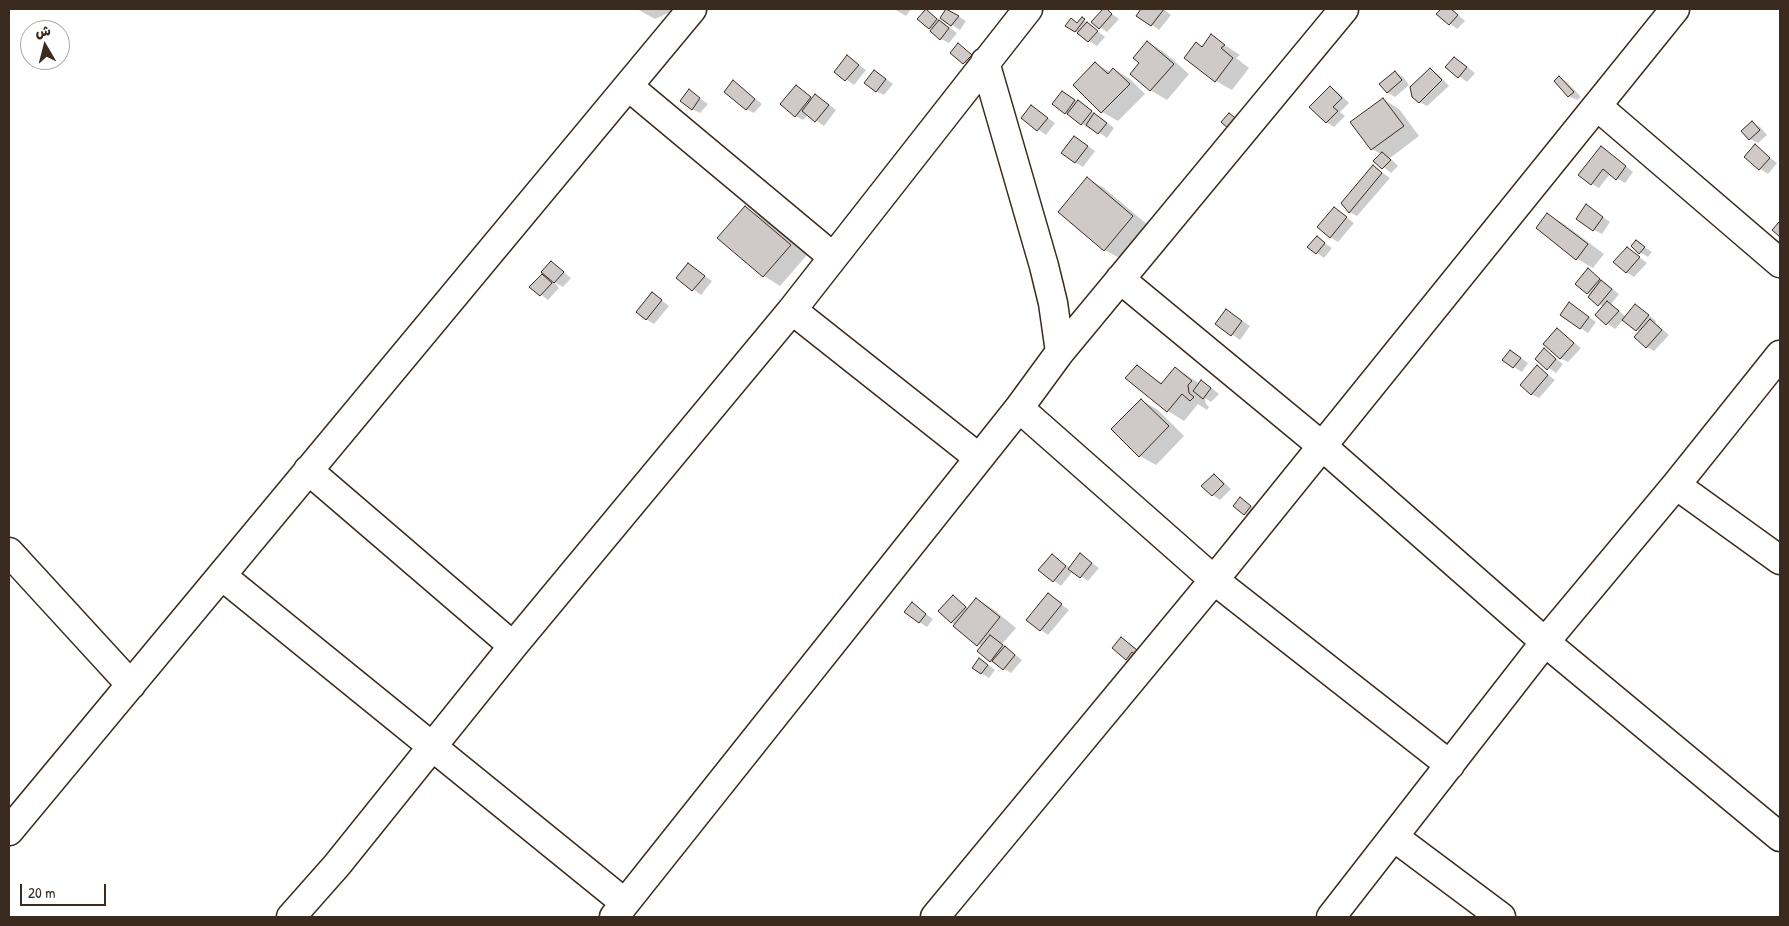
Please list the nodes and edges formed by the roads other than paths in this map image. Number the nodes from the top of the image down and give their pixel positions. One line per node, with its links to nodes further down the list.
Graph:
1 (692, 9): 6 (street)
2 (1028, 9): 5 (street)
3 (1344, 9): 10 (street)
4 (1675, 9): 7 (street)
5 (985, 62): 8 (street); 12 (street)
6 (628, 86): 8 (street); 17 (street)
7 (1597, 106): 9 (street); 15 (street)
8 (833, 257): 11 (street)
9 (1780, 263)
10 (1120, 279): 12 (street); 15 (street)
11 (792, 310): 16 (street); 24 (street)
12 (1060, 352): 14 (street)
13 (1780, 355): 18 (street)
14 (1018, 408): 16 (street); 22 (street)
15 (1322, 446): 22 (street); 23 (street)
16 (979, 458): 31 (street)
17 (308, 470): 21 (street); 24 (street)
18 (1676, 484): 20 (street); 23 (street)
19 (9, 552): 25 (street)
20 (1780, 560)
21 (222, 576): 25 (street); 26 (street)
22 (1214, 580): 27 (street); 33 (street)
23 (1544, 642): 27 (street); 30 (street)
24 (513, 646): 26 (street)
25 (131, 685): 28 (street)
26 (432, 748): 31 (street); 32 (street)
27 (1450, 764): 29 (street)
28 (9, 832)
29 (1394, 837): 34 (street); 35 (street)
30 (1780, 837)
31 (619, 910)
32 (291, 917)
33 (935, 917)
34 (1331, 917)
35 (1501, 917)

